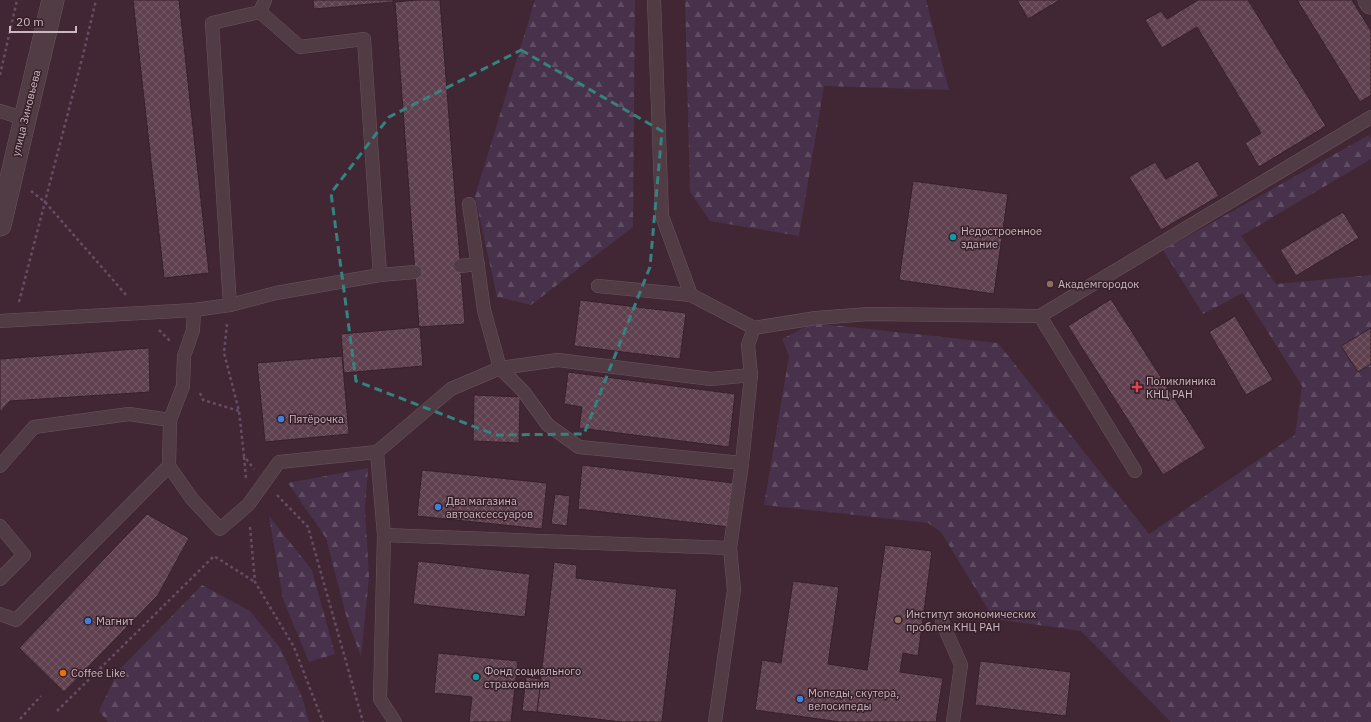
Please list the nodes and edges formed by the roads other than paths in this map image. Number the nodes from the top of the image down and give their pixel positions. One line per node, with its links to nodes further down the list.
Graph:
1 (53, 0): 8 (street, улица Зиновьева)
2 (654, 0): 16 (lane)
3 (1369, 0): 4 (street)
4 (1371, 3)
5 (262, 6): 14 (lane); 17 (lane)
6 (0, 111): 8 (lane)
7 (1371, 117): 19 (lane)
8 (25, 119): 10 (street, улица Зиновьева)
9 (469, 204): 11 (lane)
10 (0, 225)
11 (478, 264): 12 (lane); 22 (lane)
12 (460, 266)
13 (415, 272): 14 (lane)
14 (380, 275): 17 (lane)
15 (598, 286): 16 (lane)
16 (691, 295): 21 (lane)
17 (230, 305): 18 (lane)
18 (194, 310): 20 (lane); 24 (lane)
19 (1040, 316): 21 (lane); 29 (lane)
20 (2, 321)
21 (754, 328): 23 (lane)
22 (500, 368): 23 (lane); 25 (lane); 26 (lane)
23 (751, 375): 26 (lane)
24 (170, 420): 27 (lane); 28 (lane)
25 (377, 452): 28 (lane); 31 (lane)
26 (742, 463): 32 (lane)
27 (0, 466)
28 (170, 466): 34 (lane)
29 (1135, 471)
30 (0, 526): 33 (lane)
31 (384, 535): 32 (lane); 36 (lane)
32 (730, 548): 37 (lane)
33 (0, 579)
34 (0, 614)
35 (942, 622): 38 (lane)
36 (395, 722)
37 (715, 722)
38 (953, 722)

